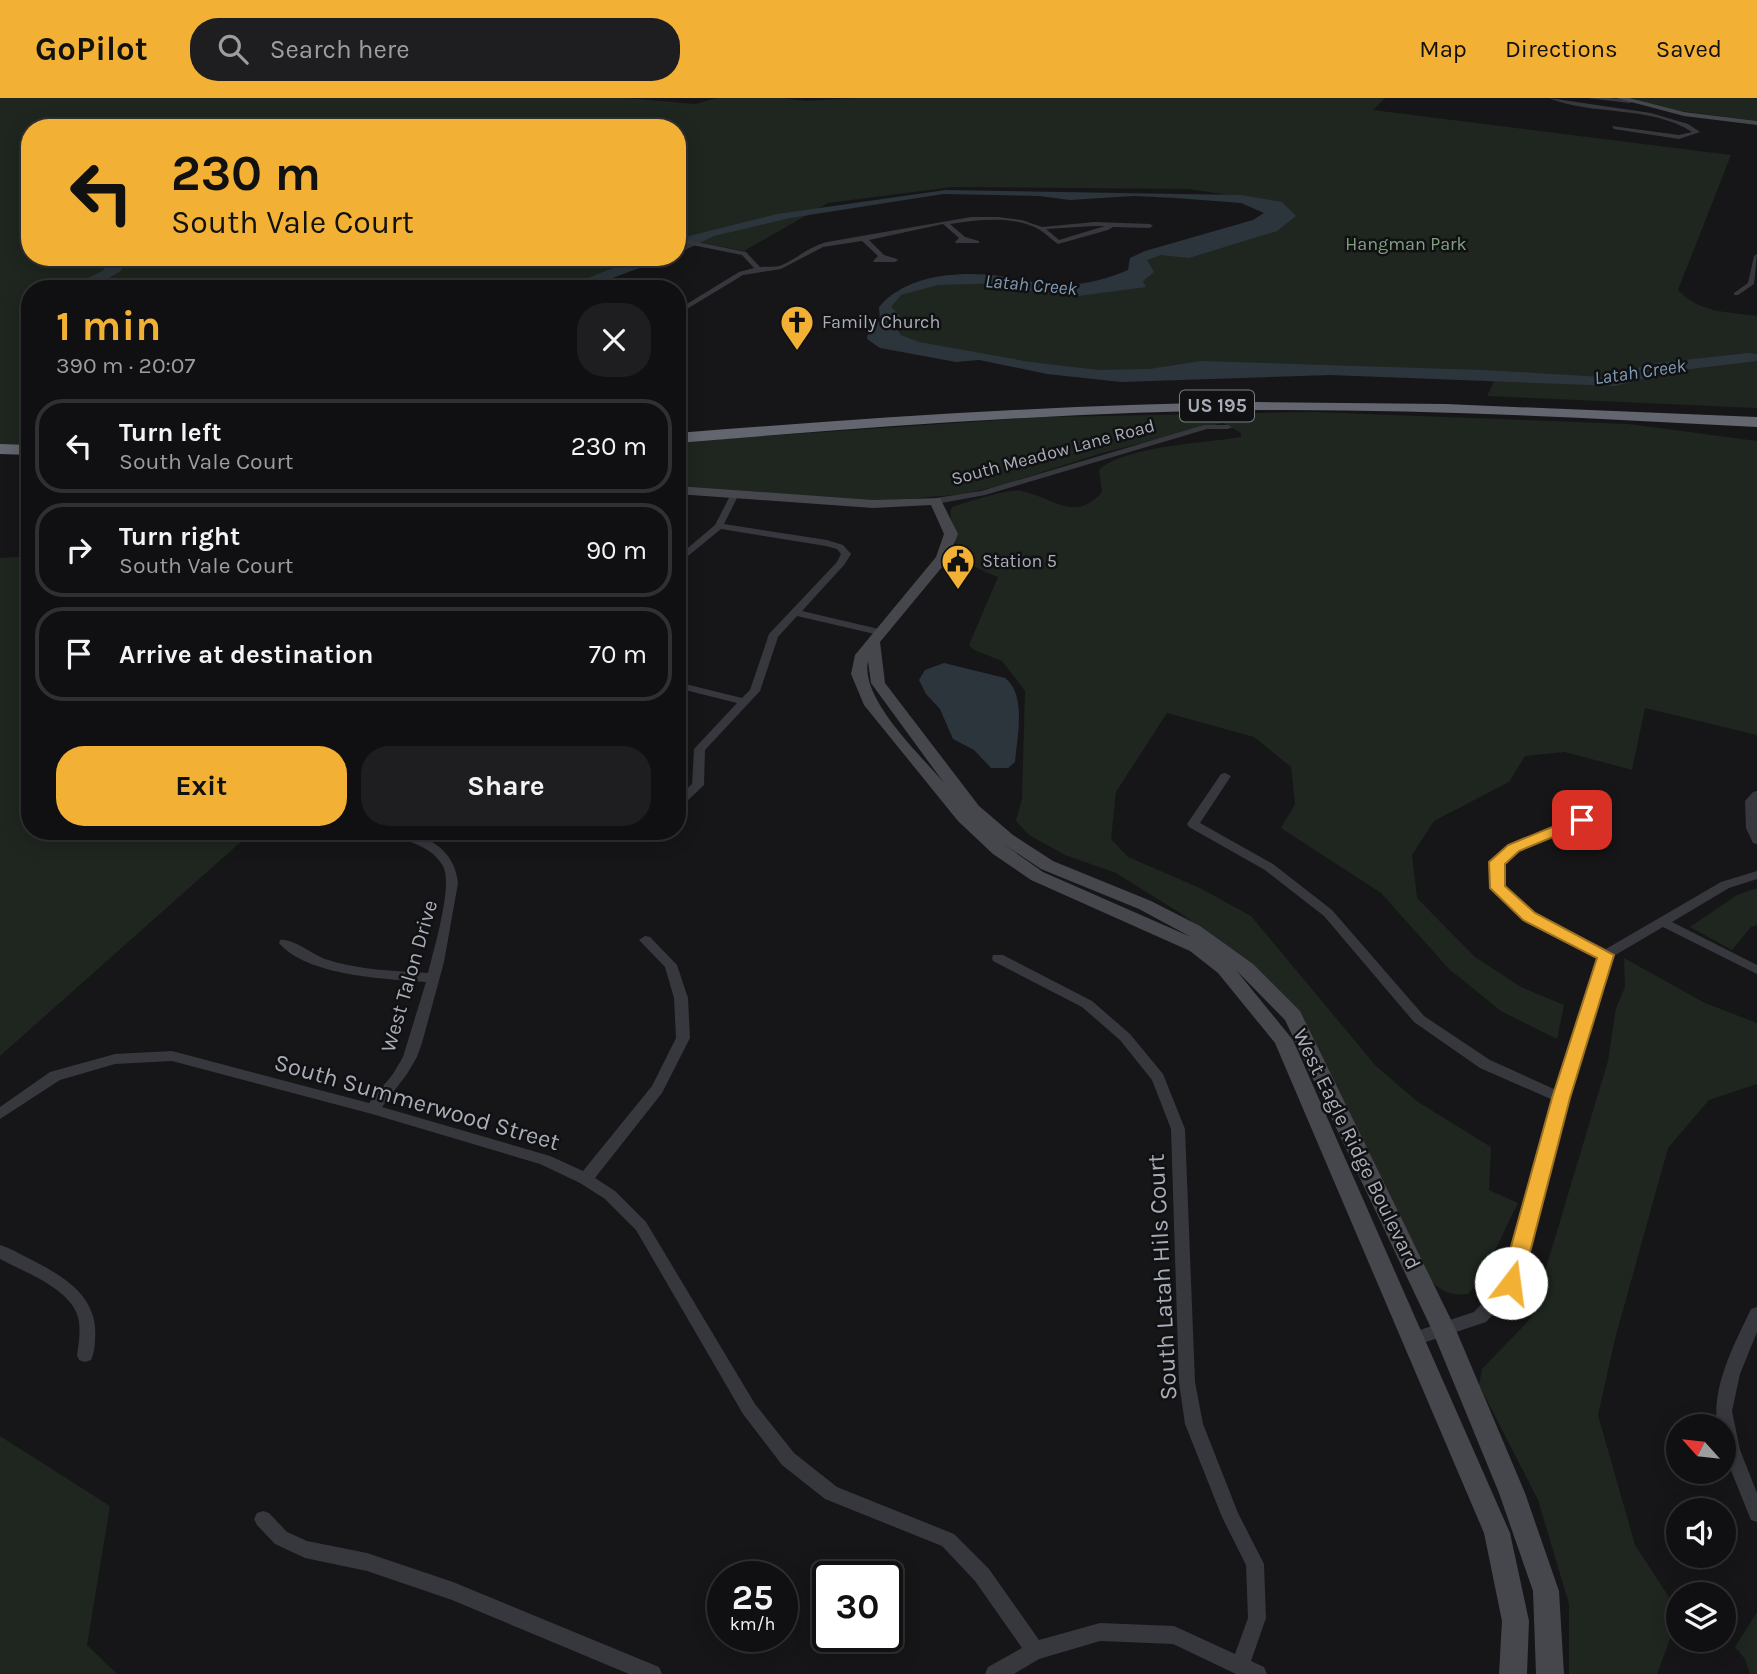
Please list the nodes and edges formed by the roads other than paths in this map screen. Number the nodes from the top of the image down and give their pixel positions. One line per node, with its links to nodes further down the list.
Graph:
1 (1552, 98): 6 (street)
2 (1590, 98): 4 (street)
3 (1620, 98): 4 (street)
4 (1630, 102): 5 (street)
5 (1757, 123)
6 (1614, 127)
7 (946, 224): 10 (street); 11 (street); 13 (street)
8 (1112, 224): 9 (street); 10 (street); 10 (street)
9 (1150, 226)
10 (1045, 228)
11 (864, 239): 14 (street); 16 (street)
12 (686, 242): 16 (street)
13 (977, 251)
14 (882, 256)
15 (1757, 256): 17 (street)
16 (758, 269): 18 (street)
17 (1736, 294)
18 (686, 307)
19 (1757, 411): 21 (highway, US 195)
20 (1757, 422): 23 (highway, US 195)
21 (686, 425)
22 (1228, 427): 30 (street, South Meadow Lane Road)
23 (686, 437)
24 (0, 449): 25 (highway)
25 (21, 450)
26 (0, 461): 27 (highway)
27 (21, 461)
28 (686, 491): 29 (street, South Meadow Lane Road)
29 (735, 494): 30 (street, South Meadow Lane Road); 31 (street)
30 (936, 501): 34 (street, West Eagle Ridge Boulevard)
31 (719, 526): 32 (street); 33 (street)
32 (686, 554)
33 (795, 612): 34 (street); 36 (street)
34 (876, 637): 57 (street, West Eagle Ridge Boulevard); 58 (street, West Eagle Ridge Boulevard)
35 (686, 687): 36 (street)
36 (744, 702): 39 (street)
37 (1225, 776): 51 (street)
38 (1757, 794): 42 (street)
39 (686, 796)
40 (1590, 801): 47 (street)
41 (424, 840): 50 (street, West Talon Drive)
42 (1757, 840)
43 (1757, 875): 44 (street)
44 (1663, 922): 47 (street); 49 (street)
45 (645, 940): 54 (street)
46 (285, 943): 50 (street)
47 (1606, 955): 51 (street)
48 (998, 958): 63 (street, South Latah Hils Court)
49 (1757, 970)
50 (432, 978): 52 (street, West Talon Drive)
51 (1561, 1098): 57 (street)
52 (372, 1109): 53 (street, South Summerwood Street); 54 (street, South Summerwood Street)
53 (0, 1114)
54 (585, 1179): 62 (street, South Summerwood Street)
55 (0, 1251): 59 (street)
56 (1757, 1314): 60 (street)
57 (1444, 1330): 58 (street); 67 (street, West Eagle Ridge Boulevard)
58 (1415, 1339): 66 (street, West Eagle Ridge Boulevard)
59 (85, 1354)
60 (1757, 1514)
61 (263, 1519): 64 (street)
62 (1035, 1651): 63 (street); 65 (street)
63 (1249, 1670)
64 (652, 1674)
65 (995, 1674)
66 (1513, 1674)
67 (1550, 1674)

